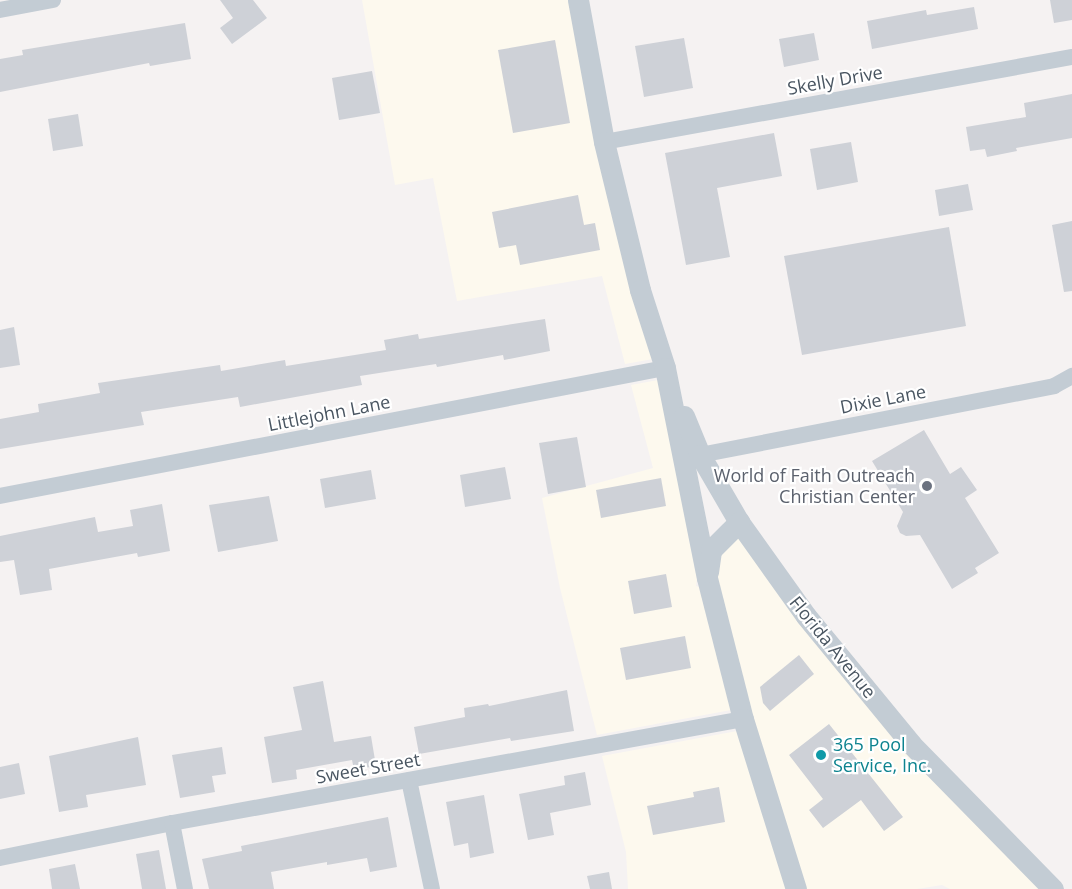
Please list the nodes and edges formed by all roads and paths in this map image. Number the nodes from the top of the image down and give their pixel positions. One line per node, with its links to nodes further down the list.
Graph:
1 (52, 0): 3 (street)
2 (578, 0): 5 (street)
3 (0, 10)
4 (1072, 57): 5 (street, Skelly Drive)
5 (604, 142): 6 (street)
6 (665, 368): 8 (street, Florida Avenue); 9 (street, Littlejohn Lane); 11 (street)
7 (1072, 376): 8 (street, Dixie Lane)
8 (700, 455): 10 (street, Florida Avenue)
9 (0, 496)
10 (739, 522): 11 (street); 19 (street, Florida Avenue)
11 (707, 578): 12 (street)
12 (743, 719): 13 (street, Sweet Street); 18 (street)
13 (409, 780): 14 (street, Sweet Street); 17 (street)
14 (172, 822): 15 (street, Sweet Street); 16 (street)
15 (0, 858)
16 (185, 889)
17 (432, 889)
18 (796, 889)
19 (1053, 889)

